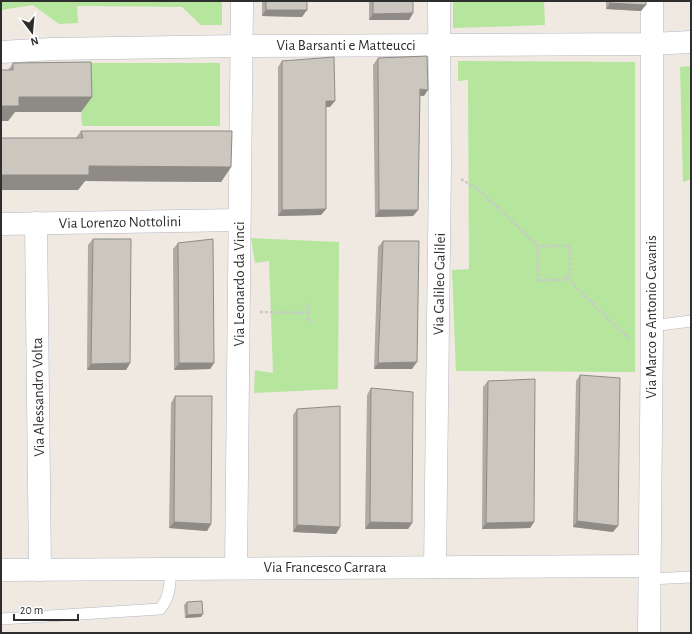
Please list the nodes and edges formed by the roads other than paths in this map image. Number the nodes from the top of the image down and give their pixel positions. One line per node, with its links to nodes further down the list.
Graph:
1 (242, 1): 7 (street, Via Leonardo da Vinci)
2 (439, 1): 6 (street, Via Galileo Galilei)
3 (652, 1): 5 (street, Via Marco e Antonio Cavanis)
4 (691, 42): 5 (street, Via Barsanti e Matteucci)
5 (651, 44): 6 (street, Via Barsanti e Matteucci); 13 (street, Via Marco e Antonio Cavanis)
6 (439, 45): 7 (street, Via Barsanti e Matteucci); 14 (street, Via Galileo Galilei)
7 (240, 46): 8 (street, Via Barsanti e Matteucci); 9 (street, Via Leonardo da Vinci)
8 (1, 52)
9 (239, 220): 10 (street, Via Lorenzo Nottolini); 15 (street, Via Leonardo da Vinci)
10 (36, 223): 11 (street, Via Lorenzo Nottolini); 18 (street, Via Alessandro Volta)
11 (1, 224)
12 (691, 321): 13 (lane)
13 (652, 326): 19 (street, Via Marco e Antonio Cavanis)
14 (436, 566): 15 (street, Via Francesco Carrara); 19 (street, Via Francesco Carrara)
15 (236, 568): 16 (street, Via Francesco Carrara)
16 (171, 569): 18 (street, Via Francesco Carrara); 21 (lane)
17 (1, 570): 18 (street, Via Francesco Carrara)
18 (40, 570)
19 (649, 572): 20 (lane); 22 (street, Via Marco e Antonio Cavanis)
20 (691, 577)
21 (1, 619)
22 (649, 633)

